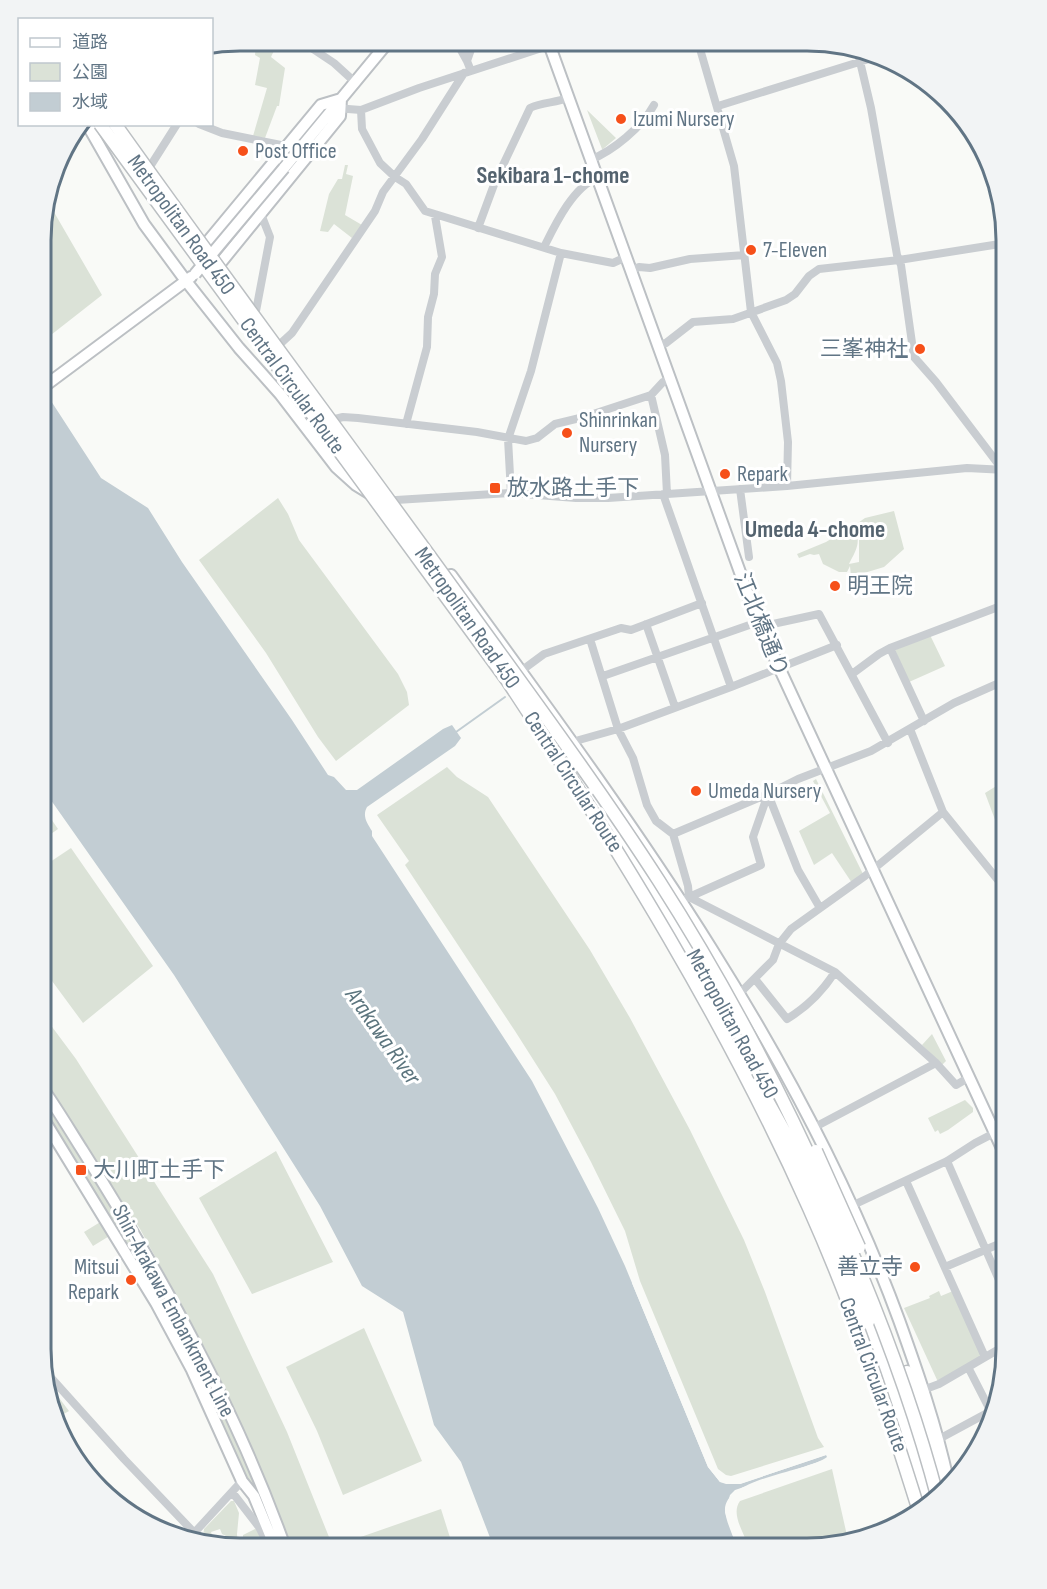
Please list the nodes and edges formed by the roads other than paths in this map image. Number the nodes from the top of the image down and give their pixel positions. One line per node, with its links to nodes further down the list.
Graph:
1 (316, 51): 12 (street)
2 (381, 51): 12 (main road)
3 (461, 51): 10 (street)
4 (471, 51): 10 (street)
5 (529, 51): 11 (street)
6 (551, 51): 13 (main road, 江北橋通り)
7 (701, 51): 16 (street)
8 (857, 58): 16 (street)
9 (859, 58): 39 (street)
10 (467, 62): 11 (street)
11 (468, 72): 17 (street); 28 (street)
12 (356, 83): 14 (main road)
13 (568, 99): 26 (main road, 江北橋通り); 32 (street)
14 (338, 105): 17 (street); 25 (main road); 30 (main road); 42 (main road, bridge)
15 (654, 105): 26 (street)
16 (718, 106): 37 (street)
17 (361, 110): 28 (street)
18 (101, 126): 90 (highway, Central Circular Route, bridge)
19 (110, 126): 34 (main road, Metropolitan Road 450)
20 (116, 126): 98 (highway, Central Circular Route, bridge)
21 (123, 126): 27 (main road, Metropolitan Road 450)
22 (176, 126): 27 (street)
23 (204, 126): 25 (street)
24 (89, 127): 42 (main road)
25 (286, 146): 34 (main road)
26 (591, 160): 29 (main road, 江北橋通り)
27 (151, 165): 34 (main road, Metropolitan Road 450)
28 (395, 177): 31 (street); 45 (street)
29 (597, 178): 35 (street); 38 (main road, 江北橋通り)
30 (261, 214): 40 (main road); 43 (street)
31 (435, 216): 32 (street); 51 (street)
32 (478, 228): 35 (street)
33 (996, 245): 39 (street)
34 (203, 247): 40 (main road, Metropolitan Road 450)
35 (544, 248): 36 (street)
36 (561, 253): 38 (street); 52 (street)
37 (745, 255): 41 (street); 44 (street)
38 (626, 257): 41 (main road, 江北橋通り)
39 (899, 260): 44 (street); 53 (street)
40 (218, 267): 43 (main road, Metropolitan Road 450); 60 (main road, Metropolitan Road 450)
41 (631, 270): 46 (main road, 江北橋通り)
42 (190, 278): 48 (main road); 60 (main road)
43 (256, 310): 45 (main road, Metropolitan Road 450)
44 (751, 312): 46 (street); 55 (street)
45 (280, 344): 50 (main road, Metropolitan Road 450)
46 (658, 345): 47 (main road, 江北橋通り)
47 (671, 379): 49 (street); 57 (main road, 江北橋通り)
48 (51, 380)
49 (651, 395): 52 (street); 59 (street)
50 (335, 419): 51 (street); 61 (main road, Metropolitan Road 450)
51 (406, 424): 52 (street)
52 (508, 439): 58 (street)
53 (996, 460)
54 (996, 470): 55 (street)
55 (786, 486): 56 (street)
56 (740, 489): 57 (street); 62 (street)
57 (710, 491): 59 (street); 66 (main road, 江北橋通り)
58 (511, 493): 59 (street); 61 (street)
59 (665, 494): 63 (street)
60 (380, 496): 61 (main road); 93 (main road, Metropolitan Road 450)
61 (396, 500): 73 (main road, Metropolitan Road 450)
62 (749, 557)
63 (702, 603): 65 (street); 67 (street)
64 (996, 608): 70 (street)
65 (646, 624): 68 (street); 71 (street)
66 (759, 625): 67 (street); 69 (street); 72 (main road, 江北橋通り)
67 (713, 637): 71 (street); 77 (street)
68 (590, 639): 73 (street); 75 (street)
69 (837, 645): 72 (street); 74 (street)
70 (890, 648): 74 (street); 79 (street)
71 (657, 658): 75 (street); 78 (street)
72 (778, 669): 77 (street); 84 (main road, 江北橋通り)
73 (521, 671): 83 (main road, Metropolitan Road 450)
74 (852, 674): 82 (street)
75 (603, 676): 80 (street)
76 (996, 684): 79 (street)
77 (731, 687): 78 (street)
78 (675, 707): 80 (street)
79 (924, 721): 81 (street)
80 (618, 729): 83 (street); 87 (street)
81 (910, 729): 82 (street); 86 (street)
82 (888, 743): 84 (street)
83 (573, 745): 91 (main road, Metropolitan Road 450)
84 (825, 770): 85 (street); 88 (main road, 江北橋通り)
85 (768, 794): 87 (street); 91 (street); 92 (street)
86 (943, 812): 88 (street); 89 (street)
87 (673, 834): 91 (street)
88 (872, 870): 92 (street); 100 (main road, 江北橋通り)
89 (996, 878)
90 (643, 892): 122 (highway, bridge); 133 (highway, Central Circular Route, bridge)
91 (685, 899): 93 (street); 94 (street); 97 (main road, Metropolitan Road 450)
92 (820, 908): 94 (street)
93 (667, 911): 109 (main road, Metropolitan Road 450)
94 (780, 945): 95 (street); 96 (street)
95 (835, 972): 96 (street); 99 (street)
96 (755, 979): 97 (street)
97 (739, 994): 102 (main road, Metropolitan Road 450)
98 (744, 1025): 124 (highway, bridge); 127 (highway, Central Circular Route, bridge)
99 (936, 1063): 100 (street); 102 (street)
100 (968, 1078): 104 (main road, 江北橋通り)
101 (51, 1101): 139 (main road, Shin-Arakawa Embankment Line)
102 (815, 1127): 108 (main road, Metropolitan Road 450)
103 (51, 1131): 125 (main road, Shin-Arakawa Embankment Line)
104 (994, 1133): 105 (main road, 江北橋通り); 106 (street)
105 (996, 1137)
106 (947, 1161): 107 (street); 111 (street)
107 (906, 1181): 108 (street); 112 (street)
108 (852, 1206): 109 (street); 118 (main road, Metropolitan Road 450)
109 (831, 1215): 126 (main road); 129 (main road, Metropolitan Road 450)
110 (996, 1245): 111 (street)
111 (985, 1249): 112 (street); 113 (street)
112 (945, 1268): 115 (street)
113 (996, 1274)
114 (996, 1351): 115 (street)
115 (985, 1357): 116 (street)
116 (968, 1367): 118 (street); 119 (street)
117 (54, 1381): 135 (street)
118 (923, 1390): 121 (main road, Metropolitan Road 450)
119 (987, 1407)
120 (985, 1413): 121 (street)
121 (939, 1439): 123 (main road, Metropolitan Road 450)
122 (910, 1440): 126 (highway); 131 (highway)
123 (948, 1475)
124 (943, 1480)
125 (242, 1481): 128 (street); 130 (main road, Shin-Arakawa Embankment Line)
126 (916, 1487): 132 (main road)
127 (935, 1488)
128 (232, 1492): 134 (street); 136 (street)
129 (930, 1492)
130 (255, 1496): 134 (street); 138 (main road, Shin-Arakawa Embankment Line)
131 (925, 1496)
132 (917, 1502)
133 (915, 1504)
134 (243, 1505): 137 (street)
135 (188, 1531)
136 (193, 1532)
137 (266, 1538)
138 (271, 1538)
139 (282, 1538)

